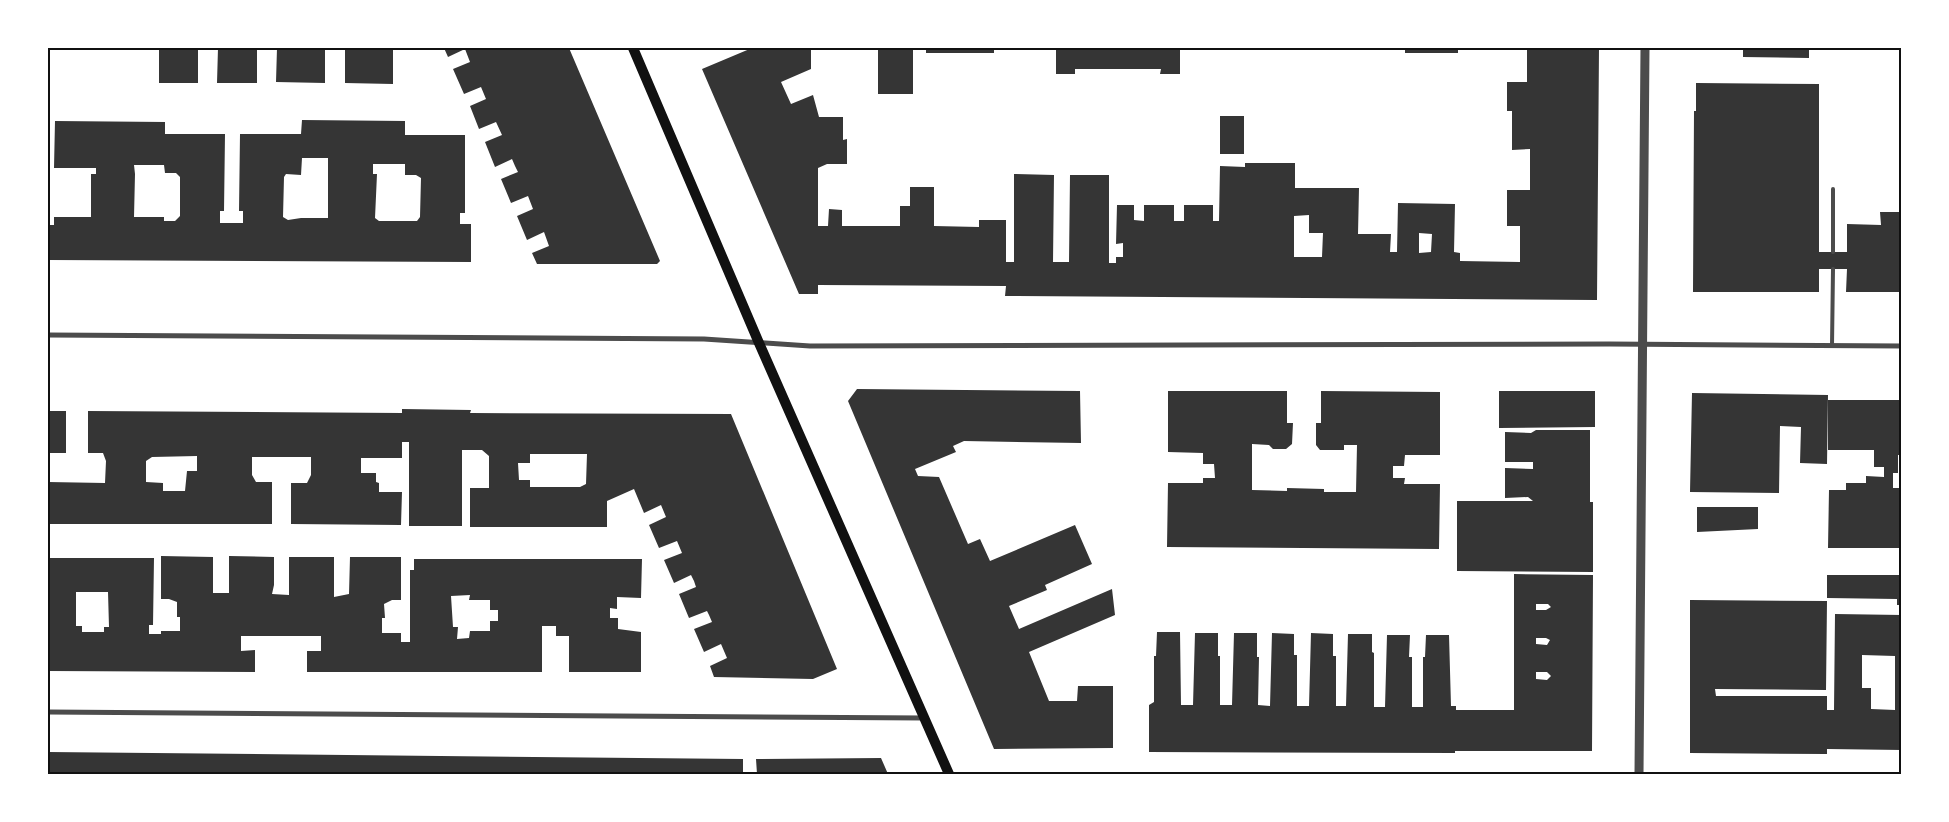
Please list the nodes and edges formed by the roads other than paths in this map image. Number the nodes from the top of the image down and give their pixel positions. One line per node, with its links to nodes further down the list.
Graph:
1 (633, 48): 7 (main road)
2 (1645, 48): 8 (street)
3 (1833, 189): 4 (lane)
4 (1833, 252)
5 (1833, 269): 9 (lane)
6 (48, 335): 7 (street)
7 (759, 343): 8 (street); 12 (main road)
8 (1643, 345): 9 (street); 14 (street)
9 (1832, 346): 10 (street)
10 (1902, 346)
11 (48, 712): 12 (street)
12 (924, 718): 13 (main road)
13 (949, 774)
14 (1639, 774)

